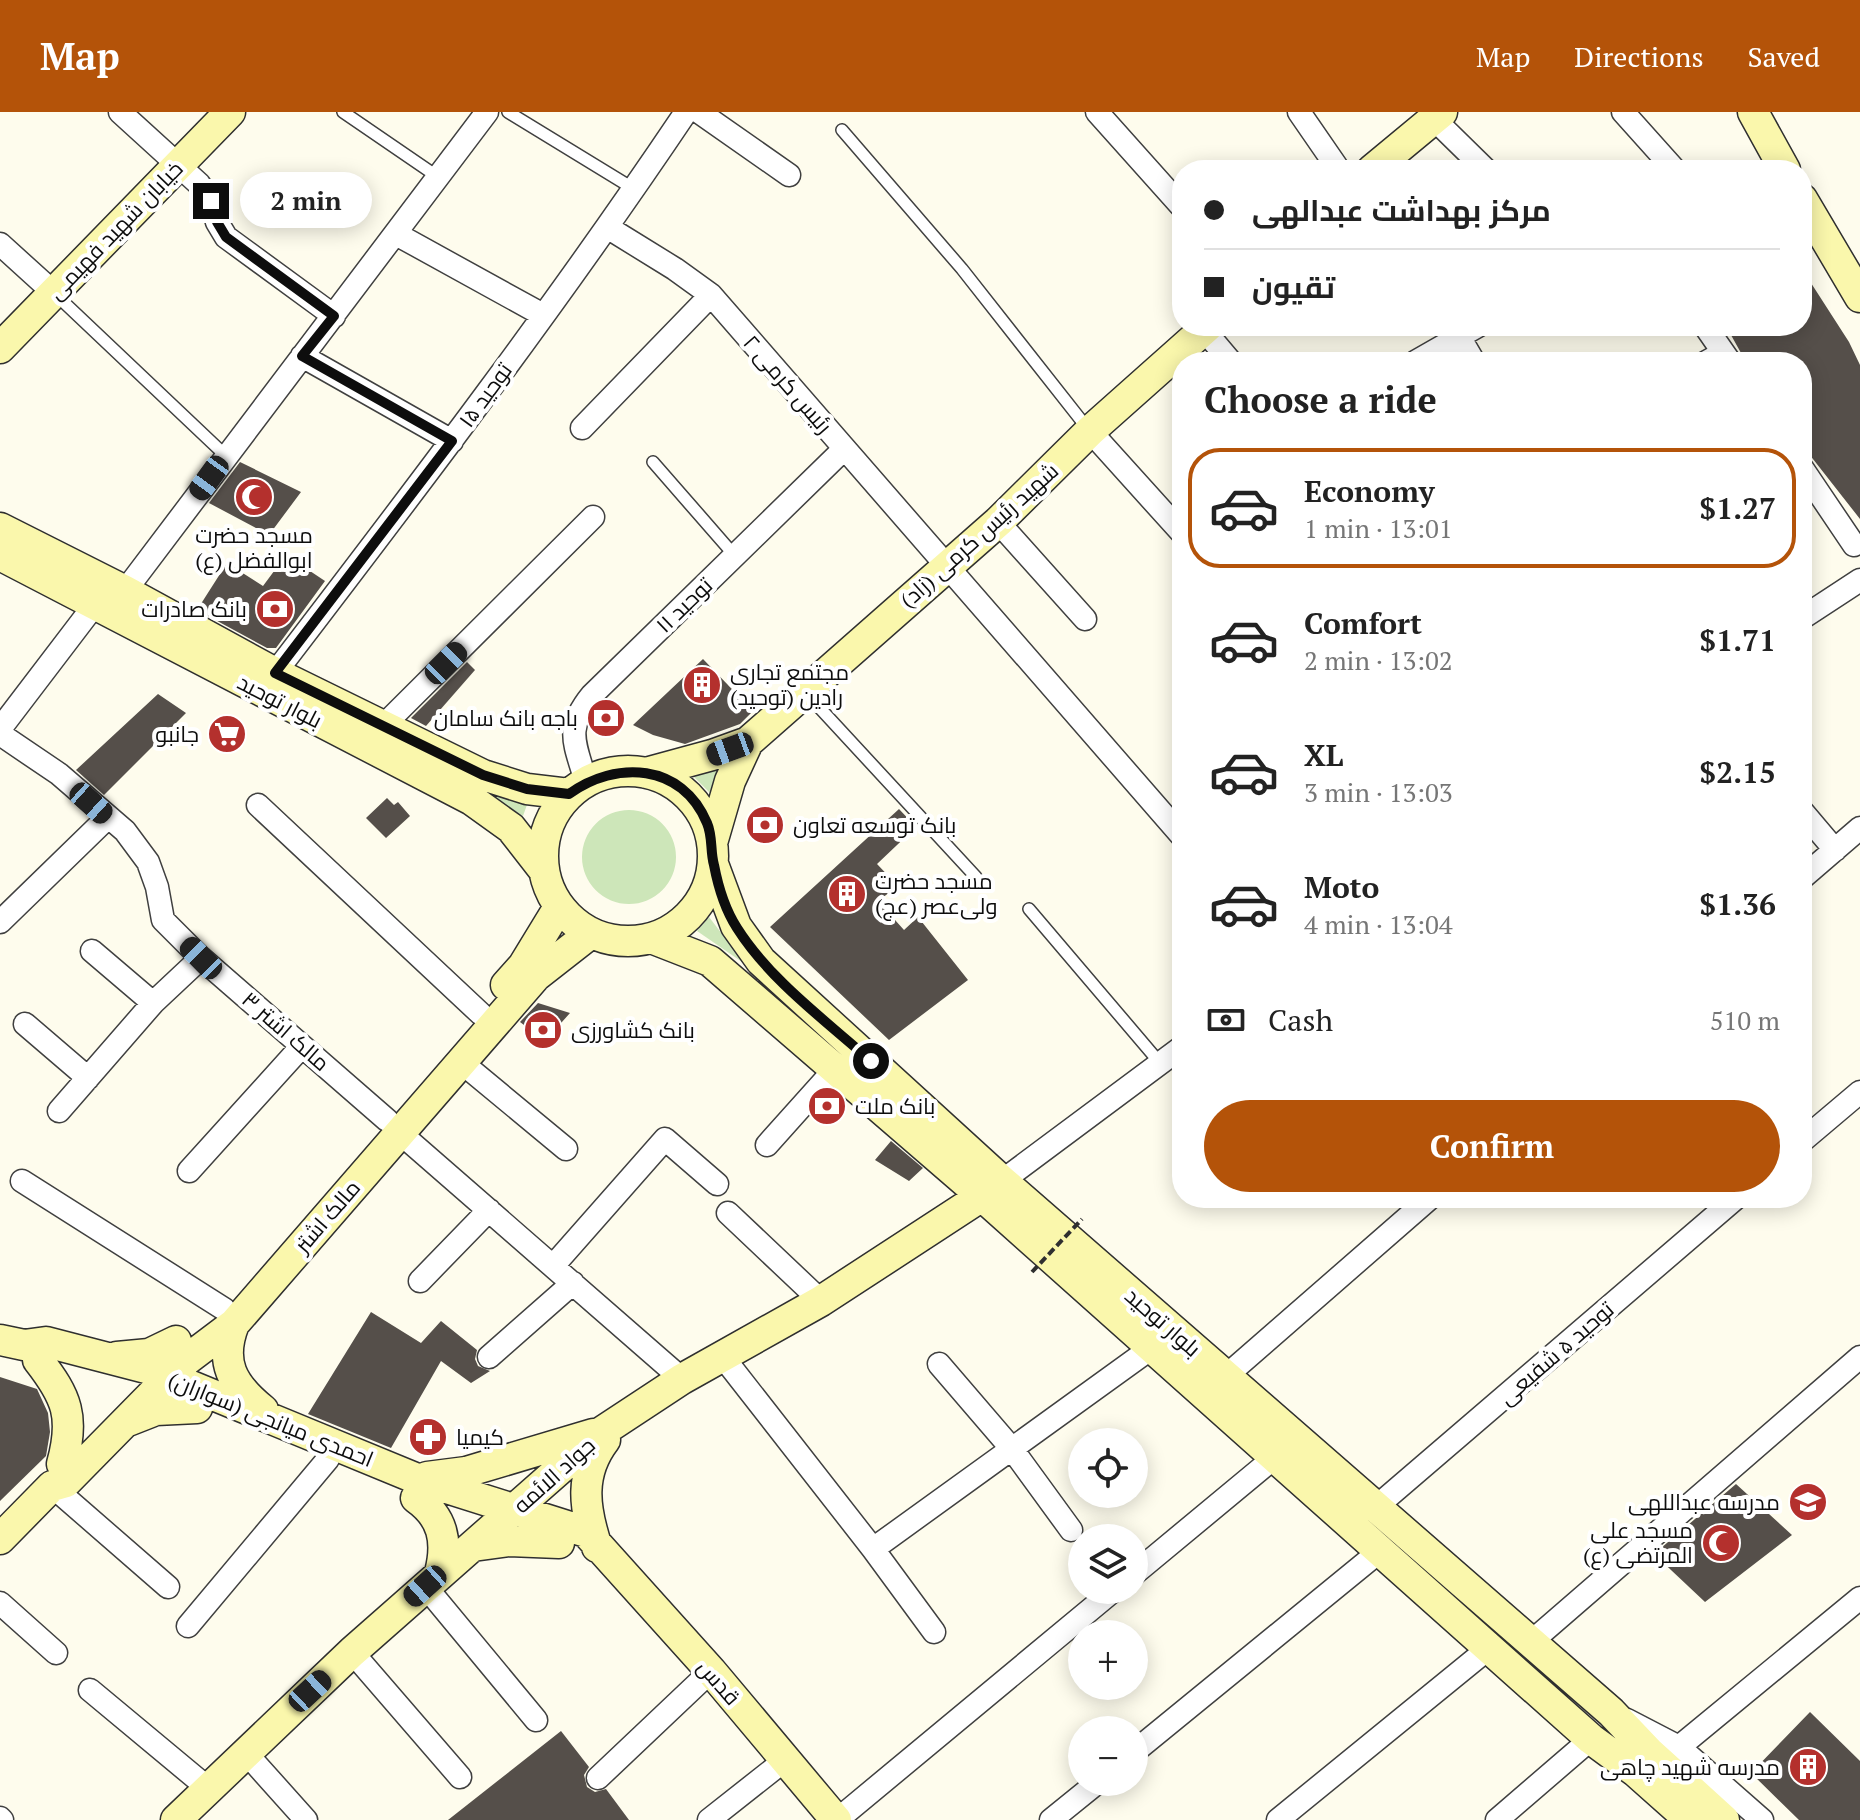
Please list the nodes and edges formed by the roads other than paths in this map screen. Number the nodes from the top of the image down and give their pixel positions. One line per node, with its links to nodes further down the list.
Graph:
1 (120, 112): 19 (street)
2 (230, 112): 19 (main road, خیابان شهید فهیمی)
3 (343, 112): 21 (lane)
4 (487, 112): 21 (street)
5 (508, 112): 22 (lane)
6 (686, 112): 22 (street, توحید ۱۵)
7 (699, 112): 20 (street)
8 (1097, 112): 23 (street)
9 (1299, 112): 14 (street)
10 (1623, 112): 17 (street)
11 (1753, 112): 18 (main road)
12 (1438, 115): 15 (main road); 16 (street)
13 (842, 130): 41 (lane)
14 (1332, 160)
15 (1384, 160)
16 (1477, 160)
17 (1666, 160)
18 (1779, 160)
19 (179, 164): 28 (main road, خیابان شهید فهیمی); 32 (street)
20 (789, 175)
21 (438, 177): 26 (street)
22 (634, 190): 25 (street, توحید ۱۵)
23 (1172, 196)
24 (1812, 216): 30 (main road)
25 (607, 227): 29 (street, رئیس کرمی ۲); 31 (street, توحید ۱۵)
26 (396, 234): 31 (street); 32 (street)
27 (0, 244): 28 (street)
28 (53, 292): 35 (main road, خیابان شهید فهیمی); 44 (lane)
29 (711, 295): 40 (street); 43 (street, رئیس کرمی ۲)
30 (1860, 297)
31 (543, 315): 42 (street, توحید ۱۵)
32 (334, 316): 38 (street)
33 (1197, 336): 36 (main road, شهید رئیس کرمی (زاد))
34 (1453, 336): 37 (street)
35 (0, 348)
36 (1179, 352)
37 (1430, 352)
38 (302, 356): 42 (street); 44 (street)
39 (1172, 358): 41 (main road, شهید رئیس کرمی (زاد))
40 (582, 428)
41 (1090, 431): 48 (main road, شهید رئیس کرمی (زاد)); 49 (street)
42 (452, 441): 60 (street, توحید ۱۵)
43 (844, 449): 53 (street, توحید ۱۱); 54 (street, رئیس کرمی ۲)
44 (225, 455): 56 (street)
45 (653, 462): 53 (lane)
46 (1812, 483): 51 (street)
47 (593, 517): 62 (street)
48 (998, 522): 54 (main road, شهید رئیس کرمی (زاد)); 59 (street)
49 (1172, 522)
50 (0, 528): 56 (main road, بلوار توحید)
51 (1854, 545)
52 (0, 555): 57 (main road, بلوار توحید)
53 (735, 556): 66 (street, توحید ۱۱)
54 (946, 567): 61 (main road, شهید رئیس کرمی (زاد)); 70 (street, رئیس کرمی ۲)
55 (1860, 580): 58 (street)
56 (125, 591): 60 (main road, بلوار توحید)
57 (96, 603): 63 (street); 74 (main road, بلوار توحید)
58 (1812, 611)
59 (1085, 619)
60 (275, 673): 62 (main road, بلوار توحید)
61 (805, 691): 64 (main road, شهید رئیس کرمی (زاد)); 76 (lane)
62 (383, 726): 66 (main road, بلوار توحید)
63 (0, 731): 68 (street, مالک اشتر ۳)
64 (748, 742): 65 (main road); 73 (main road)
65 (646, 773): 66 (main road); 73 (main road)
66 (577, 788): 74 (main road)
67 (258, 805): 85 (street)
68 (107, 818): 79 (street); 83 (street, مالک اشتر ۳)
69 (1812, 823): 72 (street)
70 (1172, 825)
71 (1860, 828): 72 (street)
72 (1835, 850): 75 (street)
73 (713, 854): 81 (main road); 102 (main road, بلوار توحید)
74 (543, 869): 77 (main road)
75 (1812, 870)
76 (976, 877)
77 (559, 907): 80 (main road); 85 (main road, مالک اشتر)
78 (1029, 909): 90 (lane)
79 (0, 922)
80 (591, 933): 81 (main road); 89 (main road, مالک اشتر)
81 (651, 938): 91 (main road, بلوار توحید)
82 (92, 951): 84 (street)
83 (201, 958): 84 (street); 87 (street, مالک اشتر ۳)
84 (153, 1003): 92 (street)
85 (481, 1014): 95 (main road, مالک اشتر)
86 (25, 1024): 92 (street)
87 (302, 1046): 95 (street, مالک اشتر ۳); 99 (street)
88 (1172, 1054): 90 (street)
89 (461, 1062): 95 (main road, مالک اشتر); 98 (street)
90 (1160, 1063): 102 (street)
91 (835, 1069): 97 (street); 102 (main road, بلوار توحید)
92 (88, 1078): 94 (street)
93 (1860, 1092): 96 (street)
94 (59, 1111)
95 (394, 1126): 105 (street, مالک اشتر ۳); 111 (main road, مالک اشتر)
96 (1812, 1133)
97 (767, 1145)
98 (566, 1149)
99 (189, 1171)
100 (22, 1181): 111 (street)
101 (717, 1184): 107 (street)
102 (992, 1189): 110 (main road, جواد الائمه); 114 (main road, بلوار توحید); 120 (main road, بلوار توحید)
103 (1419, 1208): 120 (street)
104 (1724, 1208): 132 (street, توحید ۵ شفیعی)
105 (489, 1210): 107 (street, مالک اشتر ۳); 108 (street)
106 (728, 1213): 110 (street)
107 (553, 1266): 109 (street, مالک اشتر ۳)
108 (420, 1281)
109 (573, 1283): 116 (street); 121 (street, مالک اشتر ۳)
110 (821, 1301): 117 (main road, جواد الائمه)
111 (229, 1317): 112 (main road, مالک اشتر); 122 (main road, مالک اشتر); 124 (main road)
112 (176, 1341): 115 (main road); 122 (main road, مالک اشتر)
113 (21, 1348): 115 (main road, احمدی میانجی (سواران)); 122 (main road, احمدی میانجی (سواران)); 130 (main road)
114 (1150, 1349): 127 (street); 128 (main road, بلوار توحید)
115 (106, 1357): 122 (main road, احمدی میانجی (سواران))
116 (489, 1357)
117 (723, 1357): 121 (main road, جواد الائمه); 139 (street)
118 (1860, 1357): 149 (street)
119 (939, 1364): 127 (street)
120 (1226, 1376): 132 (main road, بلوار توحید)
121 (682, 1379): 126 (main road, جواد الائمه)
122 (152, 1380): 123 (main road, احمدی میانجی (سواران)); 124 (main road, احمدی میانجی (سواران)); 125 (main road, مالک اشتر); 130 (main road, مالک اشتر)
123 (197, 1408): 125 (main road); 129 (main road, احمدی میانجی (سواران))
124 (274, 1419): 131 (main road, احمدی میانجی (سواران))
125 (122, 1423): 130 (main road, مالک اشتر)
126 (612, 1425): 131 (main road); 133 (main road, جواد الائمه); 138 (main road)
127 (1012, 1449): 134 (street); 139 (street)
128 (1275, 1457): 140 (main road, بلوار توحید); 141 (street)
129 (328, 1459): 131 (main road, احمدی میانجی (سواران)); 147 (street)
130 (57, 1475): 135 (main road, مالک اشتر); 143 (street)
131 (416, 1488): 133 (main road, احمدی میانجی (سواران)); 142 (main road)
132 (1376, 1507): 149 (main road, بلوار توحید)
133 (507, 1516): 136 (main road); 137 (main road, جواد الائمه); 138 (main road, قدس)
134 (1068, 1526)
135 (0, 1539)
136 (559, 1543): 137 (main road); 138 (main road)
137 (473, 1546): 142 (main road, جواد الائمه)
138 (597, 1547): 153 (main road, قدس)
139 (873, 1549): 148 (street)
140 (1380, 1551): 150 (main road, بلوار توحید); 158 (street)
141 (1148, 1562)
142 (432, 1580): 151 (main road, جواد الائمه); 156 (street)
143 (168, 1587)
144 (0, 1603): 152 (street)
145 (1097, 1604): 170 (street)
146 (1855, 1611): 159 (street)
147 (188, 1626)
148 (934, 1632)
149 (1531, 1642): 155 (main road, بلوار توحید)
150 (1489, 1648): 157 (main road, بلوار توحید); 172 (street)
151 (352, 1652): 160 (main road, جواد الائمه); 163 (street)
152 (56, 1653)
153 (711, 1671): 161 (main road, قدس); 164 (street)
154 (90, 1690): 165 (street)
155 (1611, 1712): 159 (street); 162 (main road, بلوار توحید)
156 (536, 1720)
157 (1591, 1739): 162 (main road, بلوار توحید); 173 (street); 174 (street)
158 (1148, 1741)
159 (1679, 1747): 177 (street)
160 (246, 1753): 165 (main road, جواد الائمه); 168 (street)
161 (785, 1760): 169 (street); 170 (main road, قدس)
162 (1642, 1762): 175 (main road); 176 (main road)
163 (460, 1777)
164 (598, 1778)
165 (209, 1789): 167 (main road, جواد الائمه)
166 (1081, 1796): 171 (street)
167 (176, 1820)
168 (306, 1820)
169 (709, 1820)
170 (837, 1820)
171 (1051, 1820)
172 (1278, 1820)
173 (1497, 1820)
174 (1667, 1820)
175 (1690, 1820)
176 (1724, 1820)
177 (1762, 1820)

